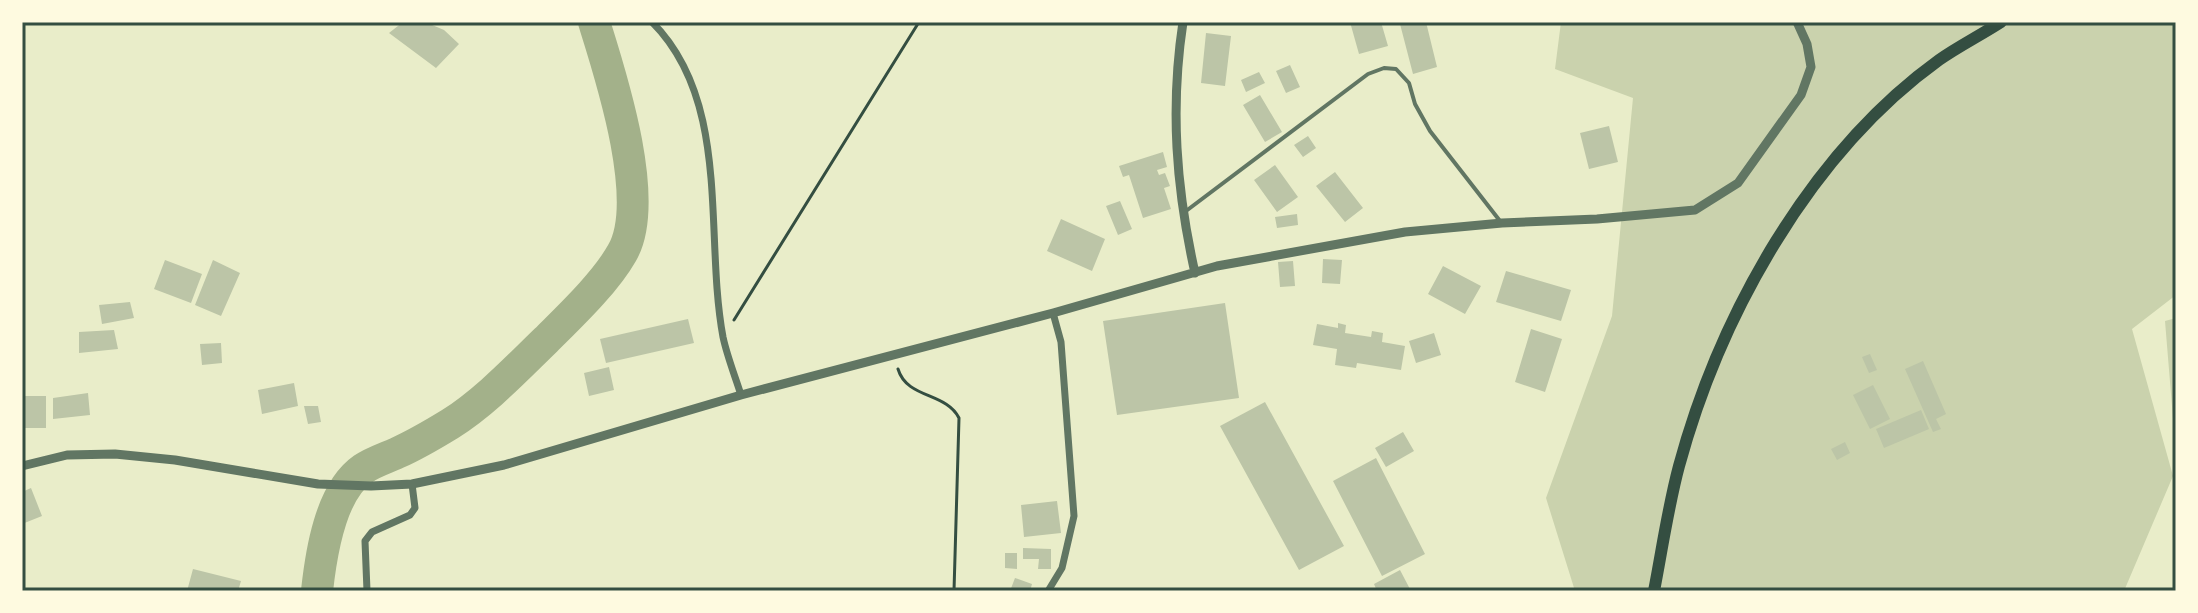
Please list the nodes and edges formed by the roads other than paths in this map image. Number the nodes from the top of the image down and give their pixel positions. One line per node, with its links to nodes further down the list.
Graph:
1 (652, 22): 9 (street)
2 (1183, 22): 5 (street)
3 (1797, 22): 6 (street)
4 (2001, 22): 14 (highway)
5 (1184, 212): 6 (lane); 7 (street)
6 (1502, 223): 7 (street)
7 (1195, 273): 8 (street)
8 (1053, 313): 9 (street); 13 (street)
9 (741, 395): 11 (street)
10 (22, 466): 11 (street)
11 (412, 484): 12 (street)
12 (367, 591)
13 (1048, 591)
14 (1654, 591)

